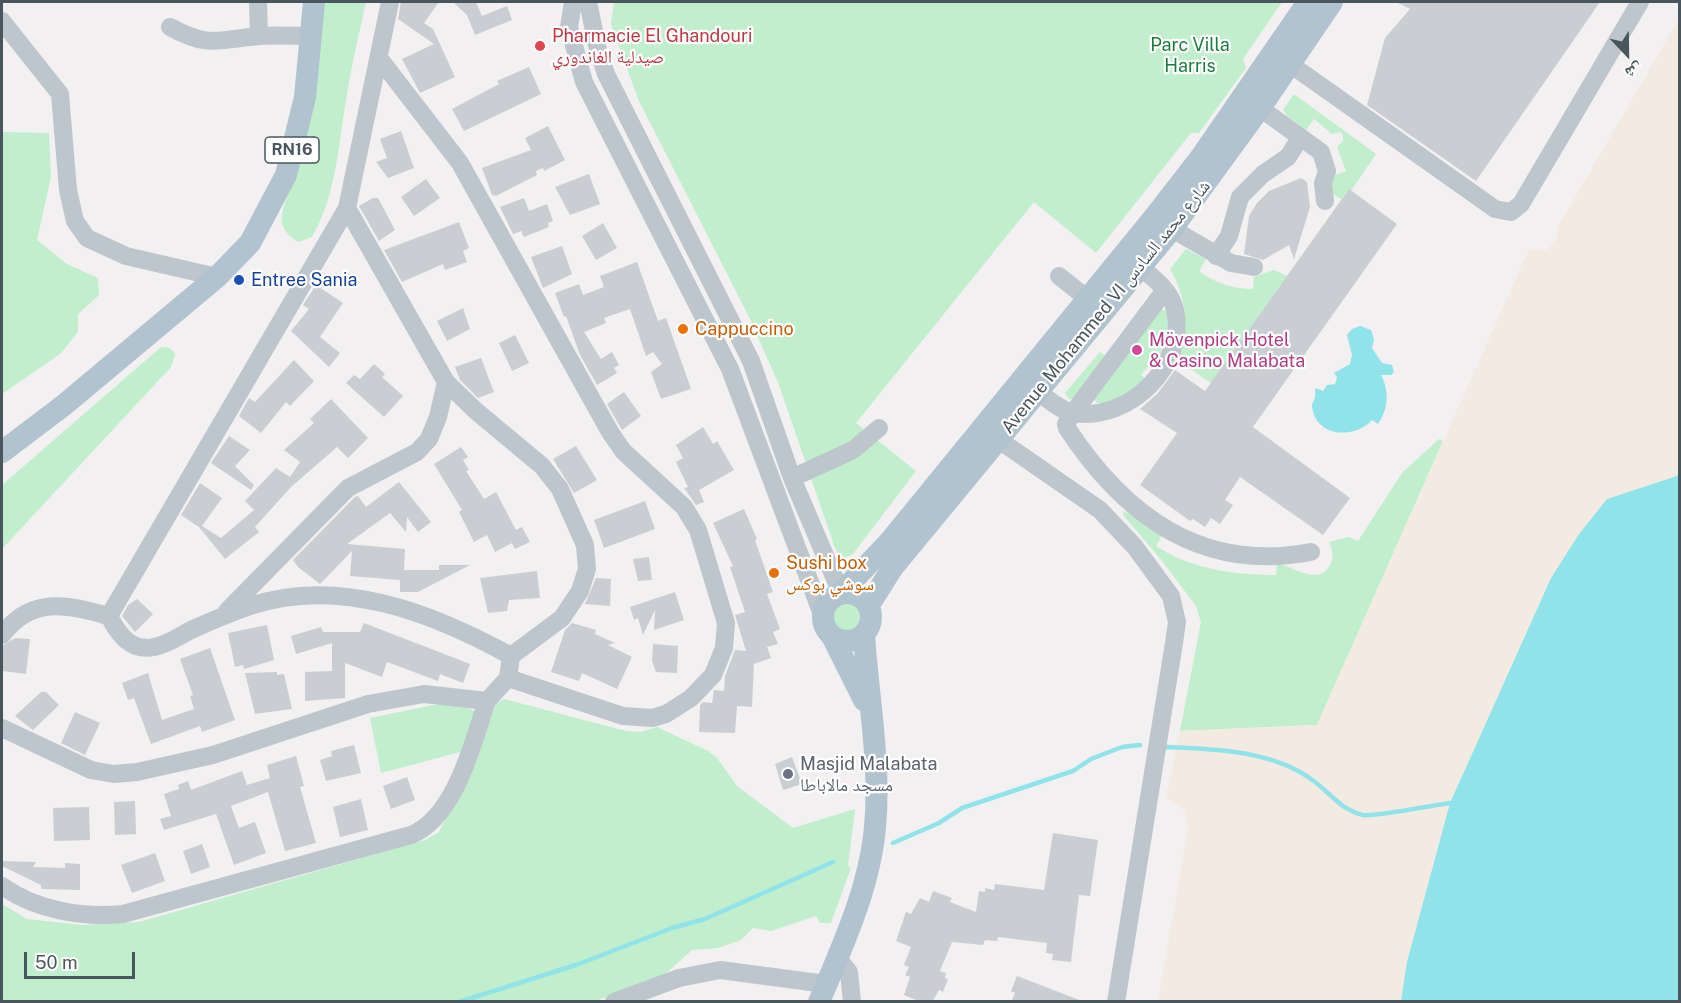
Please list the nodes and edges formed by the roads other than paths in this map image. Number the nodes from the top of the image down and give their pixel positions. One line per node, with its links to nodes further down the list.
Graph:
1 (258, 2): 11 (street)
2 (314, 2): 12 (main road, RN16)
3 (390, 2): 13 (street)
4 (573, 2): 39 (street)
5 (588, 2): 33 (street)
6 (1308, 2): 26 (main road, Avenue Mohammed VI شارع محمد السادس)
7 (1332, 2): 14 (main road, Avenue Mohammed VI شارع محمد السادس)
8 (1640, 2): 14 (street)
9 (2, 21): 24 (street)
10 (170, 27): 11 (street)
11 (259, 36): 12 (street)
12 (312, 36): 24 (main road, RN16)
13 (379, 58): 18 (street); 43 (street)
14 (1290, 64): 15 (main road, Avenue Mohammed VI شارع محمد السادس)
15 (1260, 108): 16 (street); 19 (main road, Avenue Mohammed VI شارع محمد السادس)
16 (1300, 138): 17 (street); 20 (street)
17 (1325, 201)
18 (346, 208): 27 (street); 38 (street)
19 (1172, 228): 20 (street); 21 (main road, Avenue Mohammed VI شارع محمد السادس)
20 (1216, 256): 22 (street)
21 (1141, 267): 25 (street); 28 (main road, Avenue Mohammed VI شارع محمد السادس)
22 (1254, 267)
23 (1059, 276): 26 (street)
24 (217, 277): 32 (main road, RN16)
25 (1166, 290): 29 (street); 29 (street)
26 (1089, 300): 35 (main road, Avenue Mohammed VI شارع محمد السادس)
27 (446, 382): 37 (street); 42 (street)
28 (1038, 392): 29 (street); 31 (main road, Avenue Mohammed VI شارع محمد السادس)
29 (1073, 413): 34 (street)
30 (879, 428): 33 (street)
31 (999, 440): 36 (main road, Avenue Mohammed VI شارع محمد السادس); 52 (street)
32 (2, 452)
33 (792, 478): 35 (street)
34 (1311, 552)
35 (841, 593): 36 (main road); 39 (main road)
36 (869, 605): 41 (main road)
37 (224, 615): 38 (street); 42 (street)
38 (109, 616): 40 (street)
39 (827, 627): 41 (main road); 45 (main road)
40 (2, 635)
41 (864, 635): 45 (main road)
42 (511, 656): 43 (street)
43 (508, 678): 44 (street)
44 (487, 701): 46 (street); 47 (street)
45 (870, 712): 48 (main road)
46 (2, 728)
47 (2, 886)
48 (837, 957): 49 (main road); 51 (street)
49 (823, 993): 50 (street)
50 (614, 1002)
51 (852, 1002)
52 (1116, 1002)

